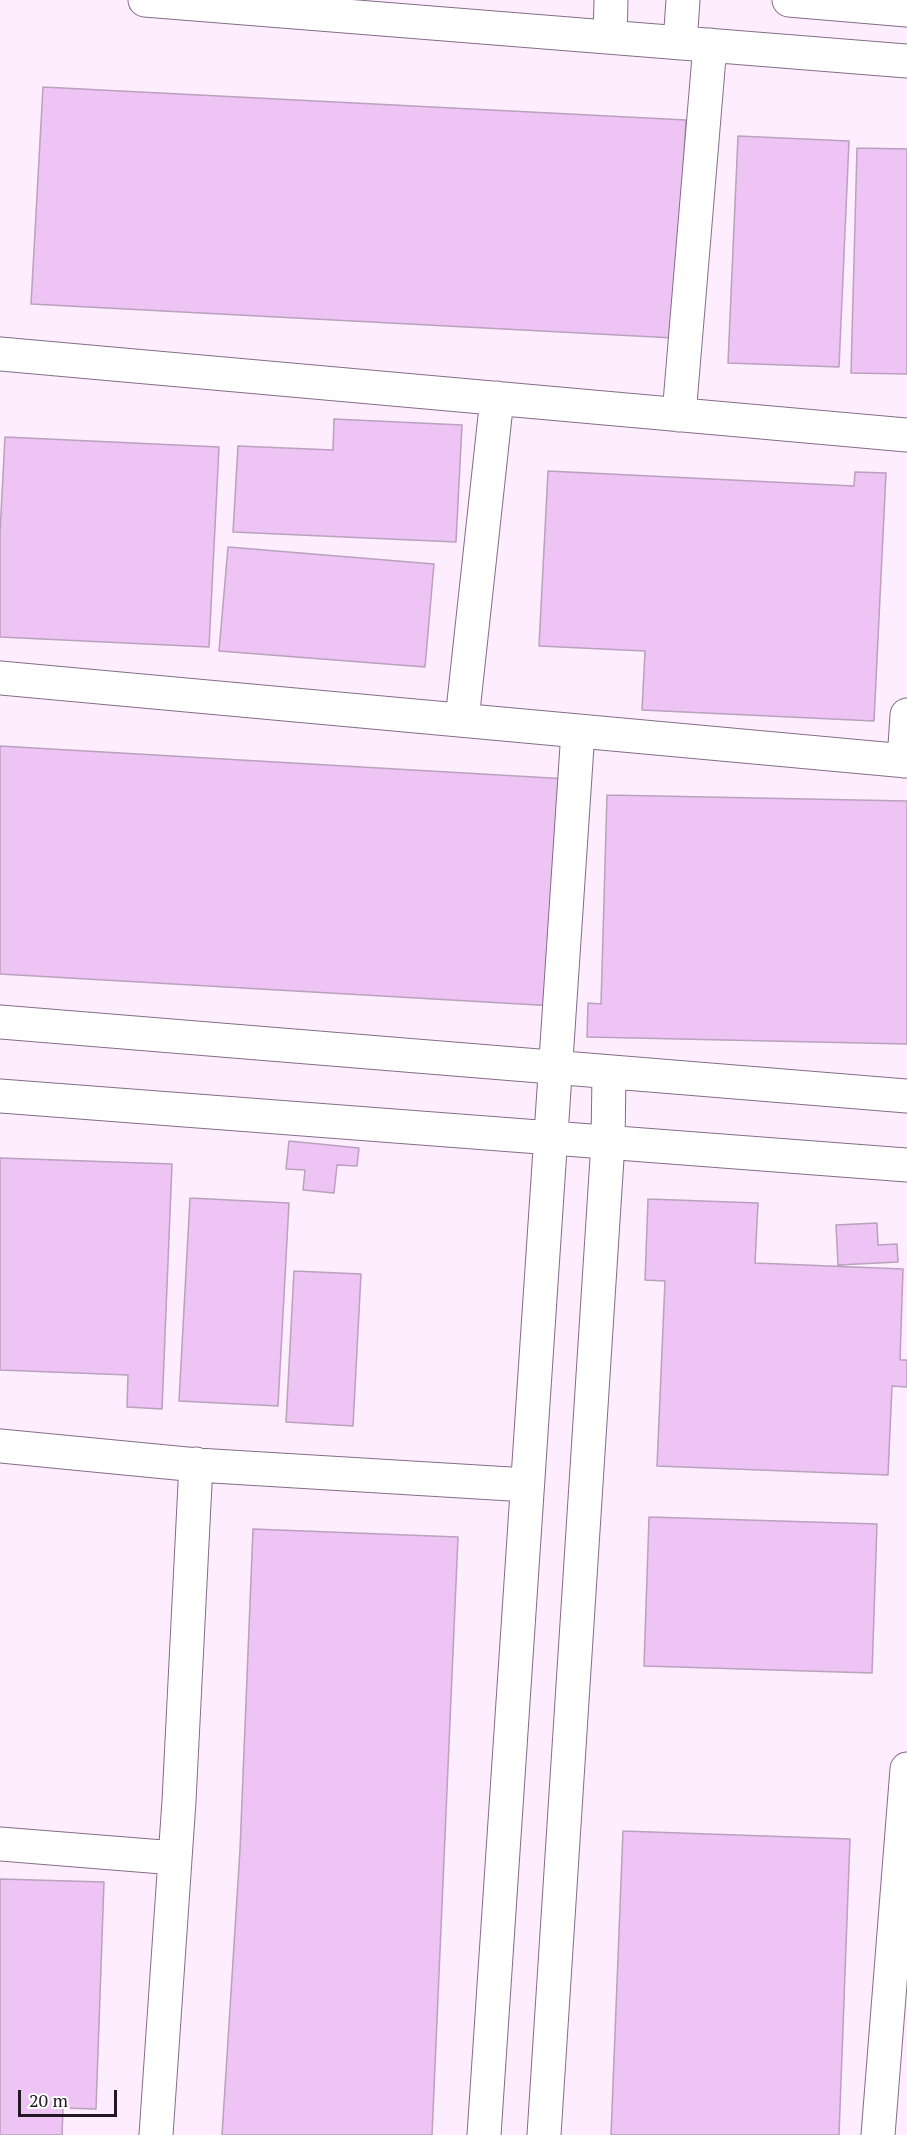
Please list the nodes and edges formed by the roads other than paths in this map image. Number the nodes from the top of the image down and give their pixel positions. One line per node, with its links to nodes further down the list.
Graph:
1 (145, 0): 6 (street)
2 (611, 0): 6 (street)
3 (683, 0): 7 (street)
4 (789, 0): 5 (street)
5 (907, 10)
6 (610, 37): 7 (street)
7 (695, 44): 8 (street); 11 (street)
8 (907, 61)
9 (0, 354): 10 (street)
10 (497, 398): 11 (street); 15 (street)
11 (679, 415): 12 (street)
12 (907, 435)
13 (0, 678): 15 (street)
14 (907, 715): 17 (street)
15 (462, 720): 16 (street)
16 (579, 731): 17 (street); 19 (street)
17 (906, 761)
18 (0, 1022): 19 (street)
19 (557, 1066): 20 (street); 23 (street)
20 (609, 1073): 22 (street); 24 (street)
21 (0, 1096): 23 (street)
22 (907, 1096)
23 (550, 1139): 24 (street); 28 (street)
24 (608, 1143): 25 (street); 35 (street)
25 (907, 1165)
26 (0, 1446): 27 (street)
27 (196, 1464): 28 (street); 31 (street)
28 (527, 1485): 34 (street)
29 (907, 1769): 32 (street)
30 (0, 1844): 31 (street)
31 (175, 1858): 33 (street)
32 (900, 1955): 36 (street)
33 (156, 2135)
34 (484, 2135)
35 (544, 2135)
36 (878, 2135)

